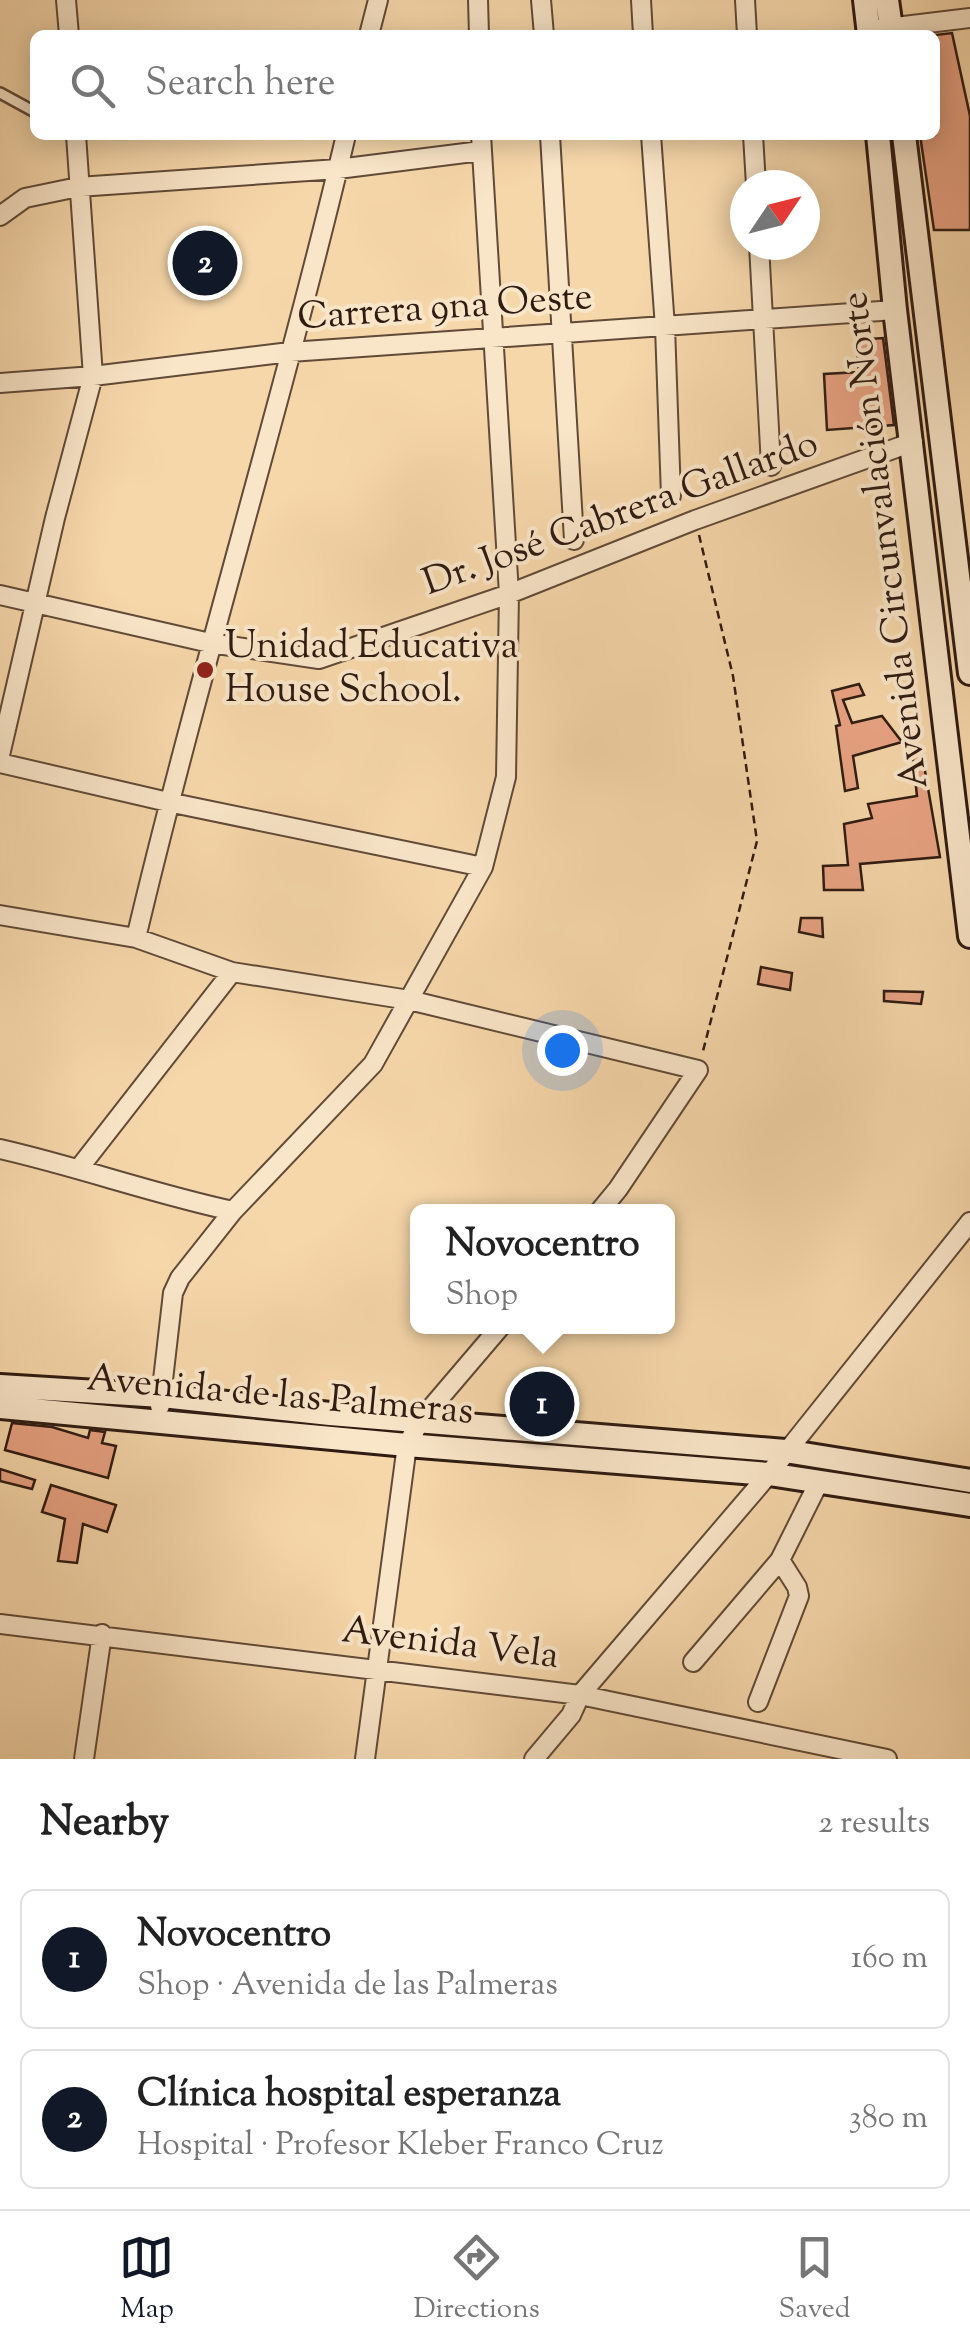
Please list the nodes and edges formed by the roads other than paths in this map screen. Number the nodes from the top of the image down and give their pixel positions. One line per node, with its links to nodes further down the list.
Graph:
1 (66, 0): 10 (street)
2 (378, 0): 11 (street)
3 (478, 0): 12 (street)
4 (541, 0): 13 (street)
5 (640, 0): 14 (street)
6 (746, 0): 15 (street)
7 (865, 0): 16 (main road)
8 (887, 0): 17 (main road)
9 (970, 18): 18 (street)
10 (69, 30)
11 (371, 30)
12 (478, 30)
13 (544, 30)
14 (643, 30)
15 (748, 30)
16 (879, 30)
17 (880, 30)
18 (892, 30)
19 (0, 93): 20 (lane)
20 (30, 109)
21 (76, 140): 31 (street)
22 (345, 140): 29 (street)
23 (550, 140): 37 (street)
24 (651, 140): 36 (street)
25 (753, 140): 30 (street)
26 (878, 140): 34 (main road, Avenida Circunvalación Norte)
27 (905, 140): 44 (main road, Avenida Circunvalación Norte)
28 (481, 143): 29 (street); 38 (street)
29 (338, 168): 31 (street); 39 (street)
30 (755, 170)
31 (78, 187): 32 (street); 40 (street)
32 (0, 216)
33 (760, 260): 35 (street)
34 (895, 310): 35 (street, Carrera 9na Oeste); 42 (main road, Avenida Circunvalación Norte)
35 (764, 320): 36 (street, Carrera 9na Oeste); 43 (street)
36 (665, 326): 37 (street, Carrera 9na Oeste); 46 (street)
37 (562, 334): 38 (street, Carrera 9na Oeste); 47 (street)
38 (492, 339): 39 (street, Carrera 9na Oeste); 48 (street)
39 (290, 352): 40 (street, Carrera 9na Oeste); 51 (street)
40 (93, 376): 41 (street, Carrera 9na Oeste); 50 (street)
41 (0, 382)
42 (913, 442): 45 (main road, Avenida Circunvalación Norte); 48 (street, Dr. José Cabrera Gallardo)
43 (771, 466)
44 (948, 481): 45 (main road); 52 (main road, Avenida Circunvalación Norte)
45 (917, 483): 58 (main road, Avenida Circunvalación Norte)
46 (671, 496)
47 (574, 540)
48 (509, 594): 51 (street, Dr. José Cabrera Gallardo); 56 (street)
49 (0, 595): 50 (street, Dr. José Cabrera Gallardo)
50 (34, 603): 51 (street, Dr. José Cabrera Gallardo); 53 (street)
51 (210, 643): 55 (street)
52 (970, 673)
53 (0, 755)
54 (0, 763): 55 (street)
55 (168, 802): 56 (street); 59 (street)
56 (482, 867): 61 (street)
57 (0, 915): 59 (street)
58 (970, 936)
59 (136, 938): 60 (street)
60 (232, 972): 61 (street); 63 (street)
61 (409, 1000): 64 (street); 65 (street)
62 (0, 1149): 63 (street)
63 (80, 1167): 65 (street)
64 (606, 1204)
65 (234, 1211): 69 (street)
66 (970, 1222): 74 (street)
67 (494, 1334): 72 (street)
68 (0, 1386): 69 (main road, Avenida de las Palmeras)
69 (162, 1396): 71 (street); 72 (main road, Avenida de las Palmeras)
70 (0, 1407): 71 (main road, Avenida de las Palmeras)
71 (157, 1420): 73 (main road, Avenida de las Palmeras)
72 (420, 1421): 73 (street); 74 (main road, Avenida de las Palmeras)
73 (406, 1445): 75 (main road, Avenida de las Palmeras); 83 (street)
74 (786, 1451): 75 (street); 77 (main road, Avenida de las Palmeras)
75 (768, 1474): 76 (main road, Avenida de las Palmeras); 84 (street)
76 (819, 1482): 78 (main road, Avenida de las Palmeras); 79 (street)
77 (970, 1482)
78 (970, 1505)
79 (780, 1560): 82 (street); 85 (street)
80 (0, 1624): 81 (street, Avenida Vela)
81 (102, 1634): 83 (street, Avenida Vela); 87 (street)
82 (693, 1662)
83 (378, 1668): 84 (street, Avenida Vela); 88 (street)
84 (580, 1694): 86 (street, Avenida Vela); 89 (street)
85 (758, 1702)
86 (820, 1754): 90 (street, Avenida Vela)
87 (84, 1759)
88 (364, 1759)
89 (534, 1759)
90 (888, 1759)

